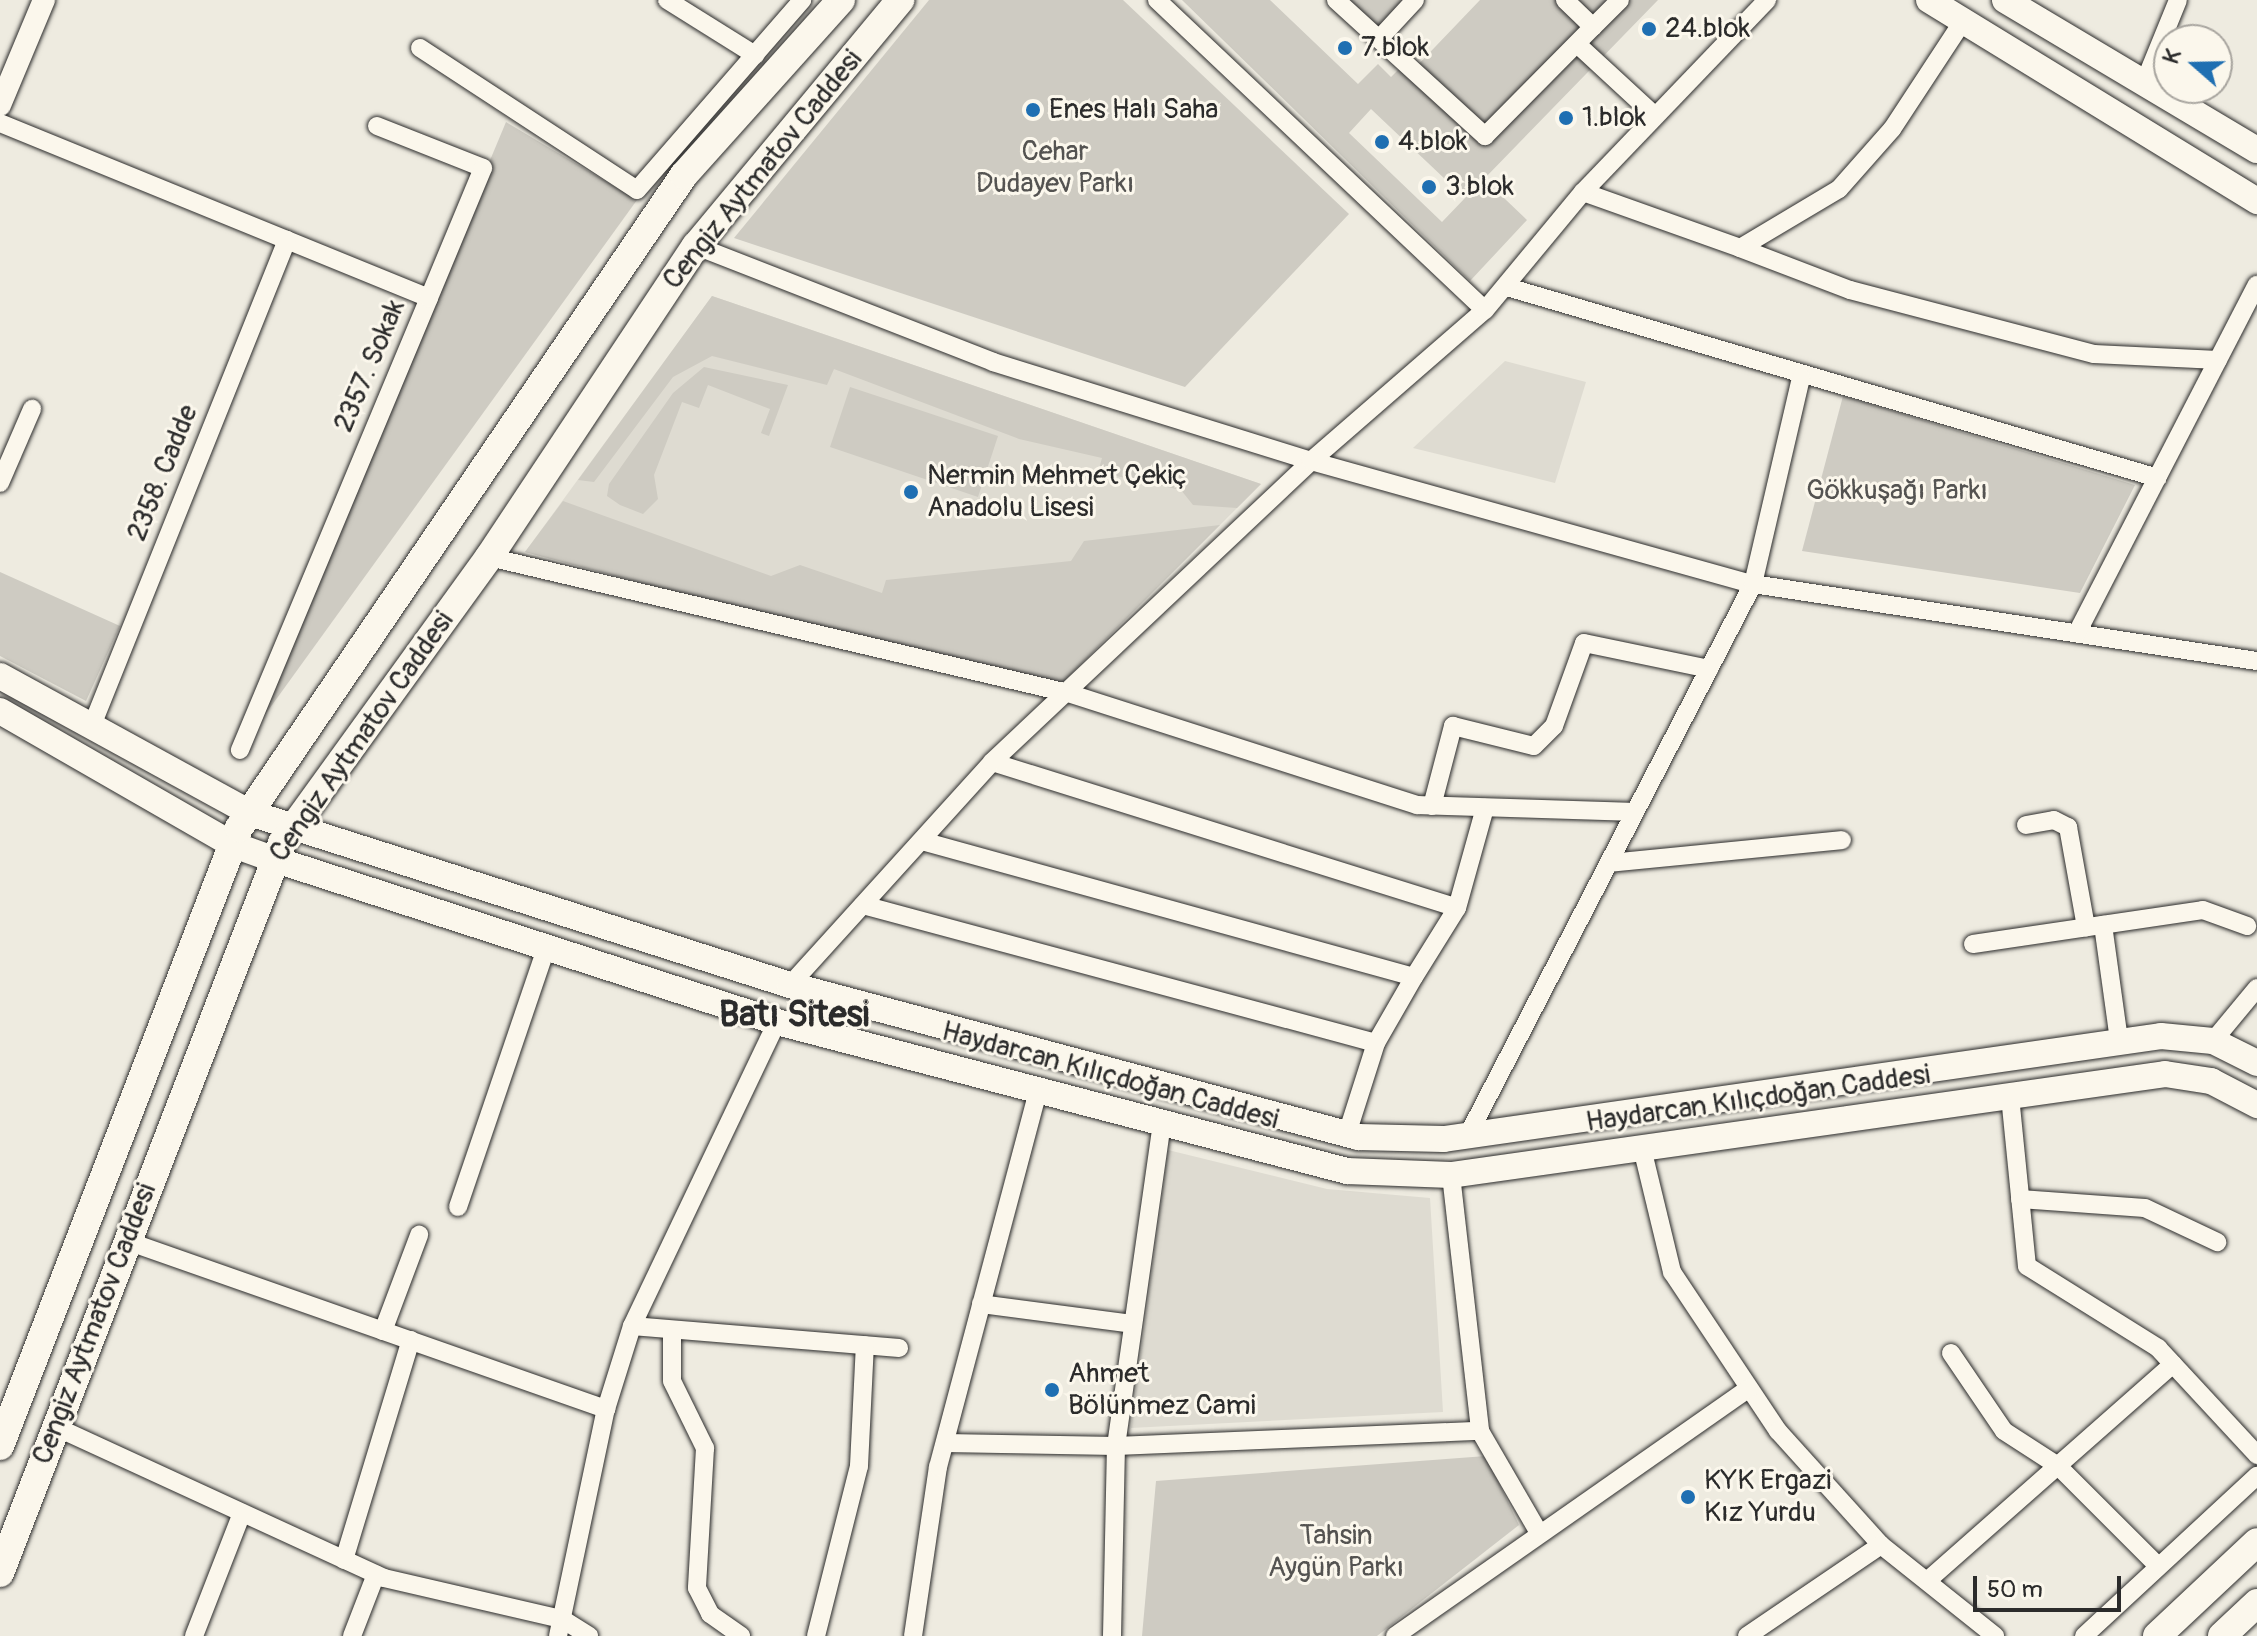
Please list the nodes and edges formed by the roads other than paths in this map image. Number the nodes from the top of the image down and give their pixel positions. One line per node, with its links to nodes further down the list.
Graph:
1 (44, 0): 22 (street)
2 (667, 0): 20 (street)
3 (802, 0): 20 (street)
4 (841, 0): 56 (main road, Cengiz Aytmatov Caddesi)
5 (900, 0): 30 (main road, Cengiz Aytmatov Caddesi)
6 (1157, 0): 35 (street)
7 (1336, 0): 17 (street)
8 (1415, 0): 17 (street)
9 (1565, 0): 16 (street)
10 (1620, 0): 16 (street)
11 (1767, 0): 23 (street)
12 (1929, 0): 15 (main road)
13 (2005, 0): 21 (main road)
14 (2178, 0): 21 (street)
15 (1963, 21): 28 (main road); 31 (street)
16 (1593, 27): 18 (street)
17 (1379, 39): 18 (street)
18 (1577, 44): 23 (street)
19 (420, 48): 20 (street)
20 (755, 55)
21 (2145, 81): 26 (main road)
22 (0, 105)
23 (1654, 115): 27 (street)
24 (0, 123): 29 (street, 2357. Sokak)
25 (377, 126): 34 (street)
26 (2257, 150)
27 (1583, 192): 31 (street); 33 (street)
28 (2257, 201)
29 (287, 240): 34 (street, 2357. Sokak); 50 (street, 2358. Cadde)
30 (696, 246): 39 (street); 42 (main road, Cengiz Aytmatov Caddesi)
31 (1740, 248): 36 (street)
32 (2257, 285): 36 (street)
33 (1507, 287): 35 (street); 37 (street)
34 (429, 298): 51 (street, 2357. Sokak)
35 (1485, 310): 39 (street)
36 (2218, 360): 40 (street)
37 (1801, 378): 40 (street); 43 (street)
38 (32, 409): 41 (street)
39 (1311, 461): 43 (street); 48 (street)
40 (2158, 478): 44 (street)
41 (0, 483)
42 (489, 557): 48 (street); 58 (main road, Cengiz Aytmatov Caddesi)
43 (1753, 584): 44 (street); 46 (street)
44 (2077, 633): 45 (street)
45 (2257, 661)
46 (1709, 669): 53 (street); 55 (street)
47 (0, 676): 50 (main road, Haydarcan Kılıçdoğan Caddesi)
48 (1068, 693): 52 (street); 53 (street)
49 (0, 711): 61 (main road, Haydarcan Kılıçdoğan Caddesi)
50 (91, 728): 56 (main road, Haydarcan Kılıçdoğan Caddesi)
51 (240, 750)
52 (992, 762): 60 (street); 65 (street)
53 (1432, 806): 54 (street)
54 (1485, 808): 55 (street); 65 (street)
55 (1635, 812): 63 (street)
56 (250, 813): 58 (main road, Haydarcan Kılıçdoğan Caddesi); 61 (main road, Cengiz Aytmatov Caddesi)
57 (2026, 825): 66 (street)
58 (293, 827): 62 (main road, Cengiz Aytmatov Caddesi); 71 (main road, Haydarcan Kılıçdoğan Caddesi)
59 (1842, 840): 63 (street)
60 (922, 841): 64 (street); 70 (street)
61 (231, 844): 62 (main road, Haydarcan Kılıçdoğan Caddesi); 107 (main road, Cengiz Aytmatov Caddesi)
62 (273, 859): 69 (main road, Haydarcan Kılıçdoğan Caddesi); 90 (main road, Cengiz Aytmatov Caddesi)
63 (1609, 863): 84 (street)
64 (863, 905): 71 (street); 76 (street)
65 (1457, 908): 70 (street)
66 (2094, 926): 67 (street); 68 (street); 74 (street)
67 (2247, 926)
68 (1973, 944)
69 (546, 948): 73 (main road, Haydarcan Kılıçdoğan Caddesi); 88 (street)
70 (1414, 977): 76 (street)
71 (790, 985): 73 (main road); 83 (main road, Haydarcan Kılıçdoğan Caddesi)
72 (2257, 988): 75 (street)
73 (777, 1022): 79 (main road, Haydarcan Kılıçdoğan Caddesi); 94 (street)
74 (2119, 1041): 75 (main road, Haydarcan Kılıçdoğan Caddesi); 84 (main road, Haydarcan Kılıçdoğan Caddesi)
75 (2213, 1041): 77 (main road, Haydarcan Kılıçdoğan Caddesi); 78 (main road)
76 (1376, 1043): 83 (street)
77 (2257, 1063)
78 (2207, 1080): 80 (main road, Haydarcan Kılıçdoğan Caddesi); 81 (main road, Haydarcan Kılıçdoğan Caddesi)
79 (1038, 1090): 82 (main road, Haydarcan Kılıçdoğan Caddesi); 92 (street)
80 (2010, 1096): 85 (main road, Haydarcan Kılıçdoğan Caddesi); 87 (street)
81 (2257, 1105)
82 (1162, 1122): 86 (main road, Haydarcan Kılıçdoğan Caddesi); 93 (street)
83 (1347, 1134): 84 (main road, Haydarcan Kılıçdoğan Caddesi)
84 (1468, 1135)
85 (1642, 1148): 86 (main road, Haydarcan Kılıçdoğan Caddesi); 102 (street)
86 (1451, 1175): 105 (street)
87 (2020, 1199): 91 (street); 101 (street)
88 (458, 1207)
89 (419, 1235): 95 (street)
90 (127, 1241): 95 (street); 104 (main road, Cengiz Aytmatov Caddesi)
91 (2217, 1242)
92 (981, 1304): 93 (street); 106 (street)
93 (1133, 1324): 108 (street)
94 (632, 1326): 96 (street); 103 (street)
95 (383, 1331): 97 (street)
96 (672, 1332): 98 (street); 126 (street)
97 (411, 1340): 103 (street); 116 (street)
98 (865, 1345): 99 (street); 127 (street)
99 (899, 1348)
100 (1951, 1353): 110 (street)
101 (2173, 1364): 109 (street); 110 (street)
102 (1749, 1388): 113 (street); 115 (street)
103 (606, 1409): 122 (street)
104 (56, 1427): 112 (street); 118 (main road, Cengiz Aytmatov Caddesi)
105 (1480, 1431): 108 (street); 113 (street)
106 (945, 1443): 108 (street); 128 (street)
107 (0, 1446)
108 (1116, 1446): 129 (street)
109 (2257, 1455)
110 (2058, 1466): 117 (street); 120 (street)
111 (2257, 1476): 117 (street)
112 (242, 1513): 116 (street); 123 (street)
113 (1538, 1531): 130 (street)
114 (2257, 1542): 134 (main road)
115 (1881, 1545): 120 (street); 131 (street)
116 (344, 1560): 119 (street)
117 (2158, 1566): 133 (street)
118 (0, 1573)
119 (376, 1574): 122 (street); 124 (street)
120 (1927, 1581): 132 (street)
121 (2257, 1603): 135 (main road)
122 (560, 1628): 125 (street)
123 (194, 1636)
124 (352, 1636)
125 (589, 1636)
126 (741, 1636)
127 (816, 1636)
128 (913, 1636)
129 (1112, 1636)
130 (1395, 1636)
131 (1747, 1636)
132 (1995, 1636)
133 (2084, 1636)
134 (2157, 1636)
135 (2222, 1636)

